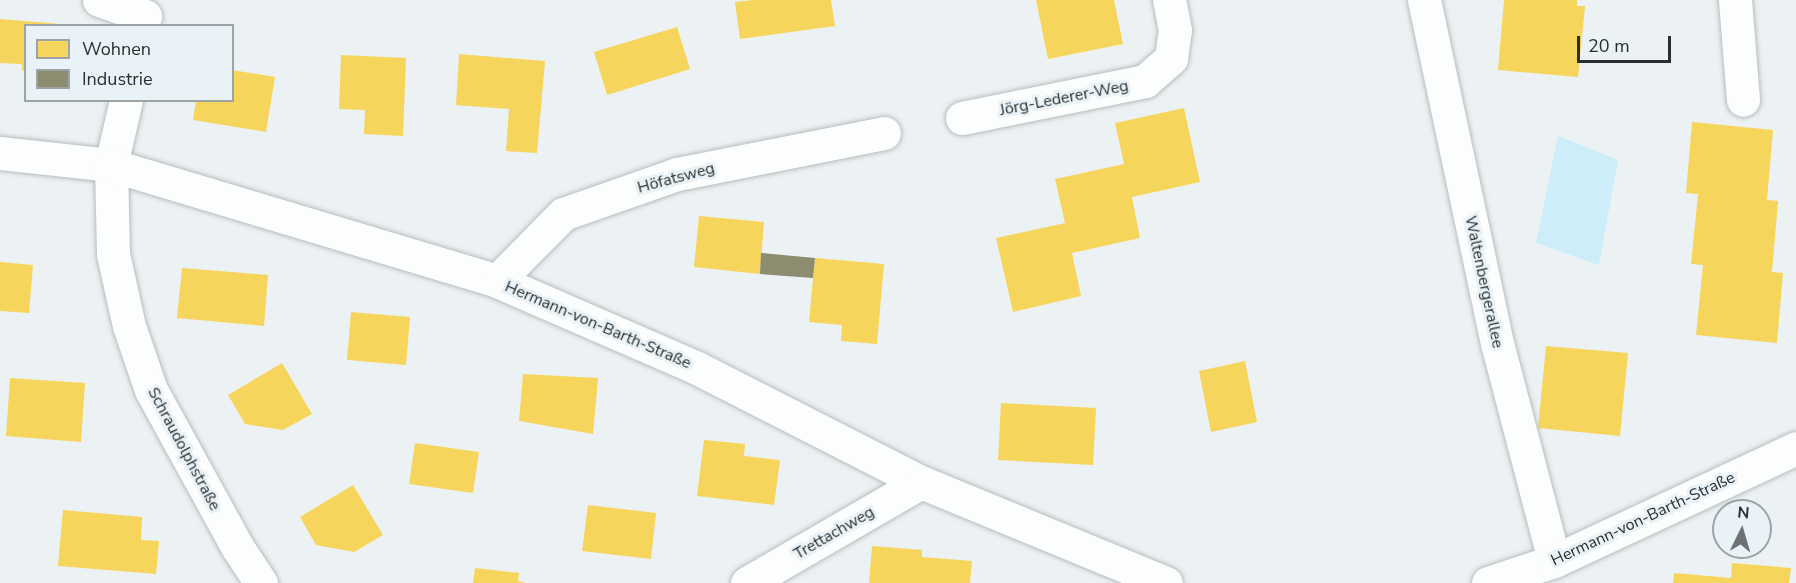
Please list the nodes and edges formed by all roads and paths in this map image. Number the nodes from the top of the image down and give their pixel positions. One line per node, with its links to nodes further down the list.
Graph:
1 (99, 0): 5 (street)
2 (1169, 0): 8 (street, Jörg-Lederer-Weg)
3 (1425, 0): 15 (street, Waltenbergerallee)
4 (1736, 0): 6 (street)
5 (146, 14)
6 (1743, 100)
7 (126, 102): 11 (street, Schraudolphstraße)
8 (962, 118)
9 (884, 133): 12 (street, Höfatsweg)
10 (0, 153): 11 (street, Hermann-von-Barth-Straße)
11 (111, 165): 12 (street, Hermann-von-Barth-Straße); 16 (street, Schraudolphstraße)
12 (497, 281): 14 (street, Hermann-von-Barth-Straße)
13 (1796, 448): 15 (street, Hermann-von-Barth-Straße)
14 (921, 482): 17 (street, Trettachweg); 18 (street, Hermann-von-Barth-Straße)
15 (1554, 561): 19 (street, Hermann-von-Barth-Straße)
16 (261, 583)
17 (747, 583)
18 (1166, 583)
19 (1488, 583)

